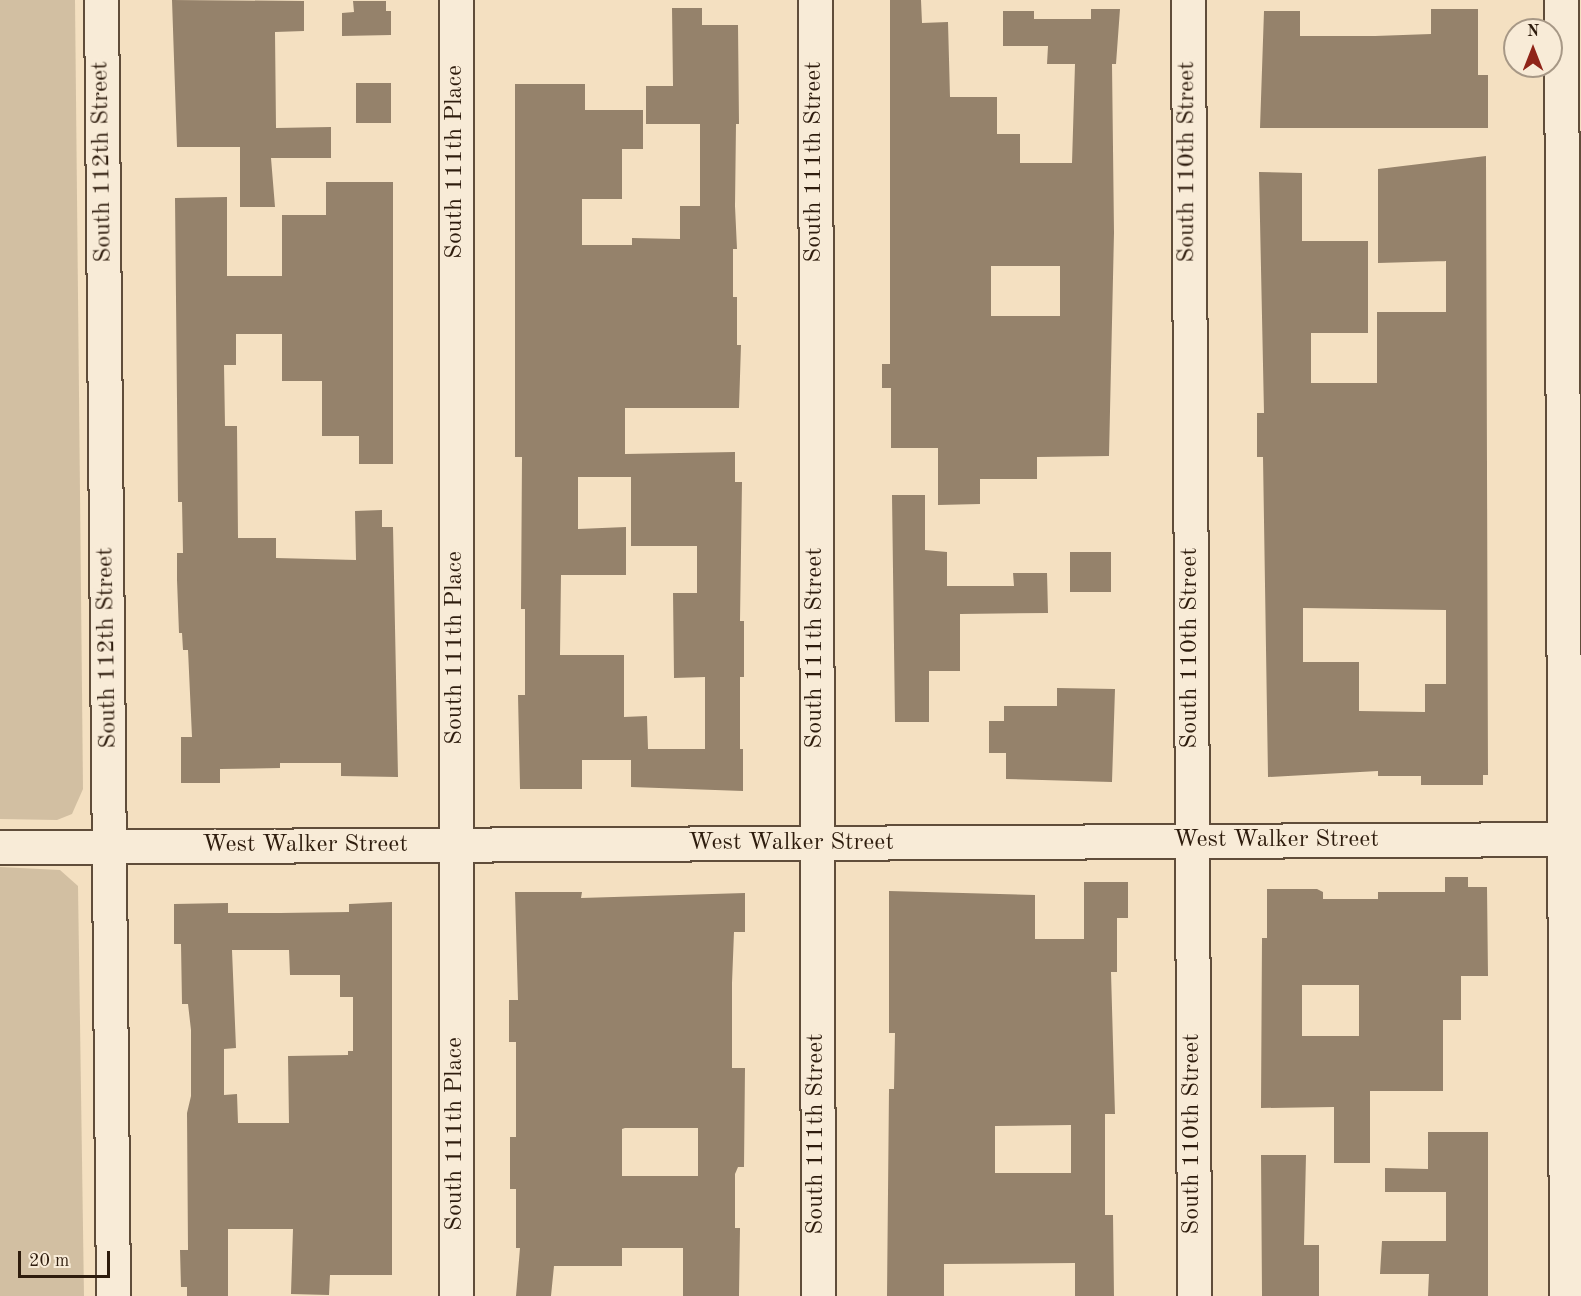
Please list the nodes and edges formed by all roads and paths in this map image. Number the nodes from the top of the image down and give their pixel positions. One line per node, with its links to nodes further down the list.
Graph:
1 (101, 0): 11 (street, South 112th Street)
2 (456, 0): 8 (street, South 111th Place)
3 (815, 0): 9 (street, South 111th Street)
4 (1188, 0): 7 (street, South 110th Street)
5 (1560, 0): 6 (street)
6 (1574, 839): 7 (street, West Walker Street); 16 (street)
7 (1192, 841): 9 (street, West Walker Street); 15 (street, South 110th Street)
8 (456, 845): 9 (street, West Walker Street); 11 (street, West Walker Street); 13 (street, South 111th Place)
9 (817, 845): 14 (street, South 111th Street)
10 (0, 847): 11 (street, West Walker Street)
11 (111, 847): 12 (street, South 112th Street)
12 (113, 1296)
13 (456, 1296)
14 (818, 1296)
15 (1194, 1296)
16 (1566, 1296)

